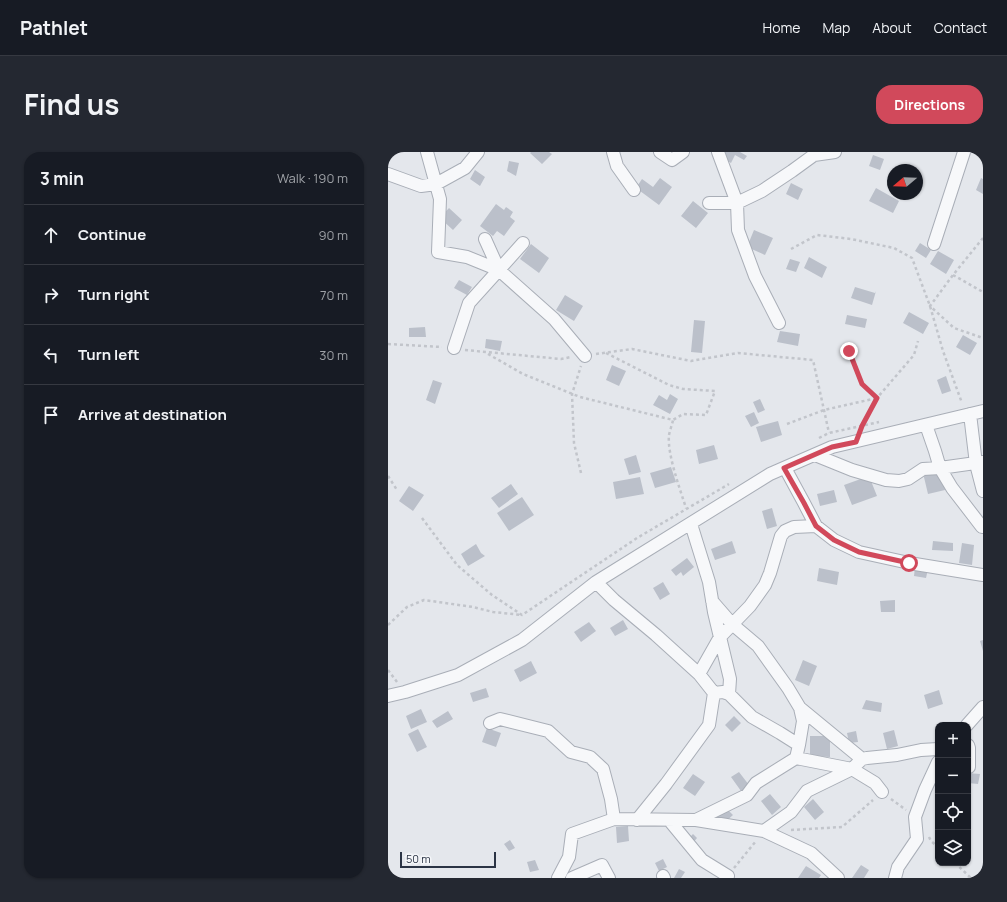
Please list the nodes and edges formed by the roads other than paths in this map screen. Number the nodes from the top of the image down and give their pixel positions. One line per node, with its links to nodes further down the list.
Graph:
1 (427, 152): 10 (street)
2 (478, 152): 10 (street)
3 (613, 152): 11 (street)
4 (660, 152): 5 (street)
5 (683, 152)
6 (718, 152): 13 (street)
7 (835, 152): 13 (street)
8 (964, 152): 16 (street)
9 (388, 174): 10 (street)
10 (436, 184): 17 (street)
11 (634, 190)
12 (709, 203): 13 (street)
13 (737, 203): 18 (street)
14 (485, 239): 17 (street)
15 (523, 243): 17 (street)
16 (934, 244)
17 (499, 270): 19 (street); 20 (street)
18 (779, 323)
19 (454, 348)
20 (585, 356)
21 (983, 411): 22 (street)
22 (970, 414): 23 (street); 25 (street)
23 (926, 424): 24 (street); 27 (street)
24 (815, 455): 26 (street); 27 (street)
25 (979, 463): 27 (street); 28 (street)
26 (784, 468): 29 (street); 30 (street)
27 (940, 468): 31 (street)
28 (983, 491)
29 (691, 524): 33 (street); 34 (street)
30 (816, 526): 32 (street); 35 (street)
31 (983, 527)
32 (983, 575)
33 (596, 582): 37 (street); 40 (street)
34 (712, 602): 35 (street); 36 (street)
35 (732, 624): 36 (street); 42 (street)
36 (720, 637): 37 (street); 39 (street)
37 (699, 674): 38 (street)
38 (714, 693): 39 (street); 53 (street)
39 (730, 694): 45 (street)
40 (388, 696)
41 (983, 707): 43 (street)
42 (800, 708): 45 (street); 48 (street)
43 (969, 722)
44 (490, 723): 52 (street)
45 (799, 745): 47 (street)
46 (935, 750): 48 (street)
47 (796, 758): 50 (street); 55 (street)
48 (862, 759): 50 (street)
49 (935, 768): 62 (street)
50 (852, 769): 51 (street); 56 (street)
51 (882, 792)
52 (614, 819): 53 (street); 58 (street)
53 (637, 820): 54 (street)
54 (669, 820): 55 (street); 57 (street)
55 (696, 820): 56 (street)
56 (764, 831): 61 (street)
57 (728, 876)
58 (558, 878)
59 (572, 878): 60 (street)
60 (609, 878)
61 (838, 878)
62 (895, 878)

